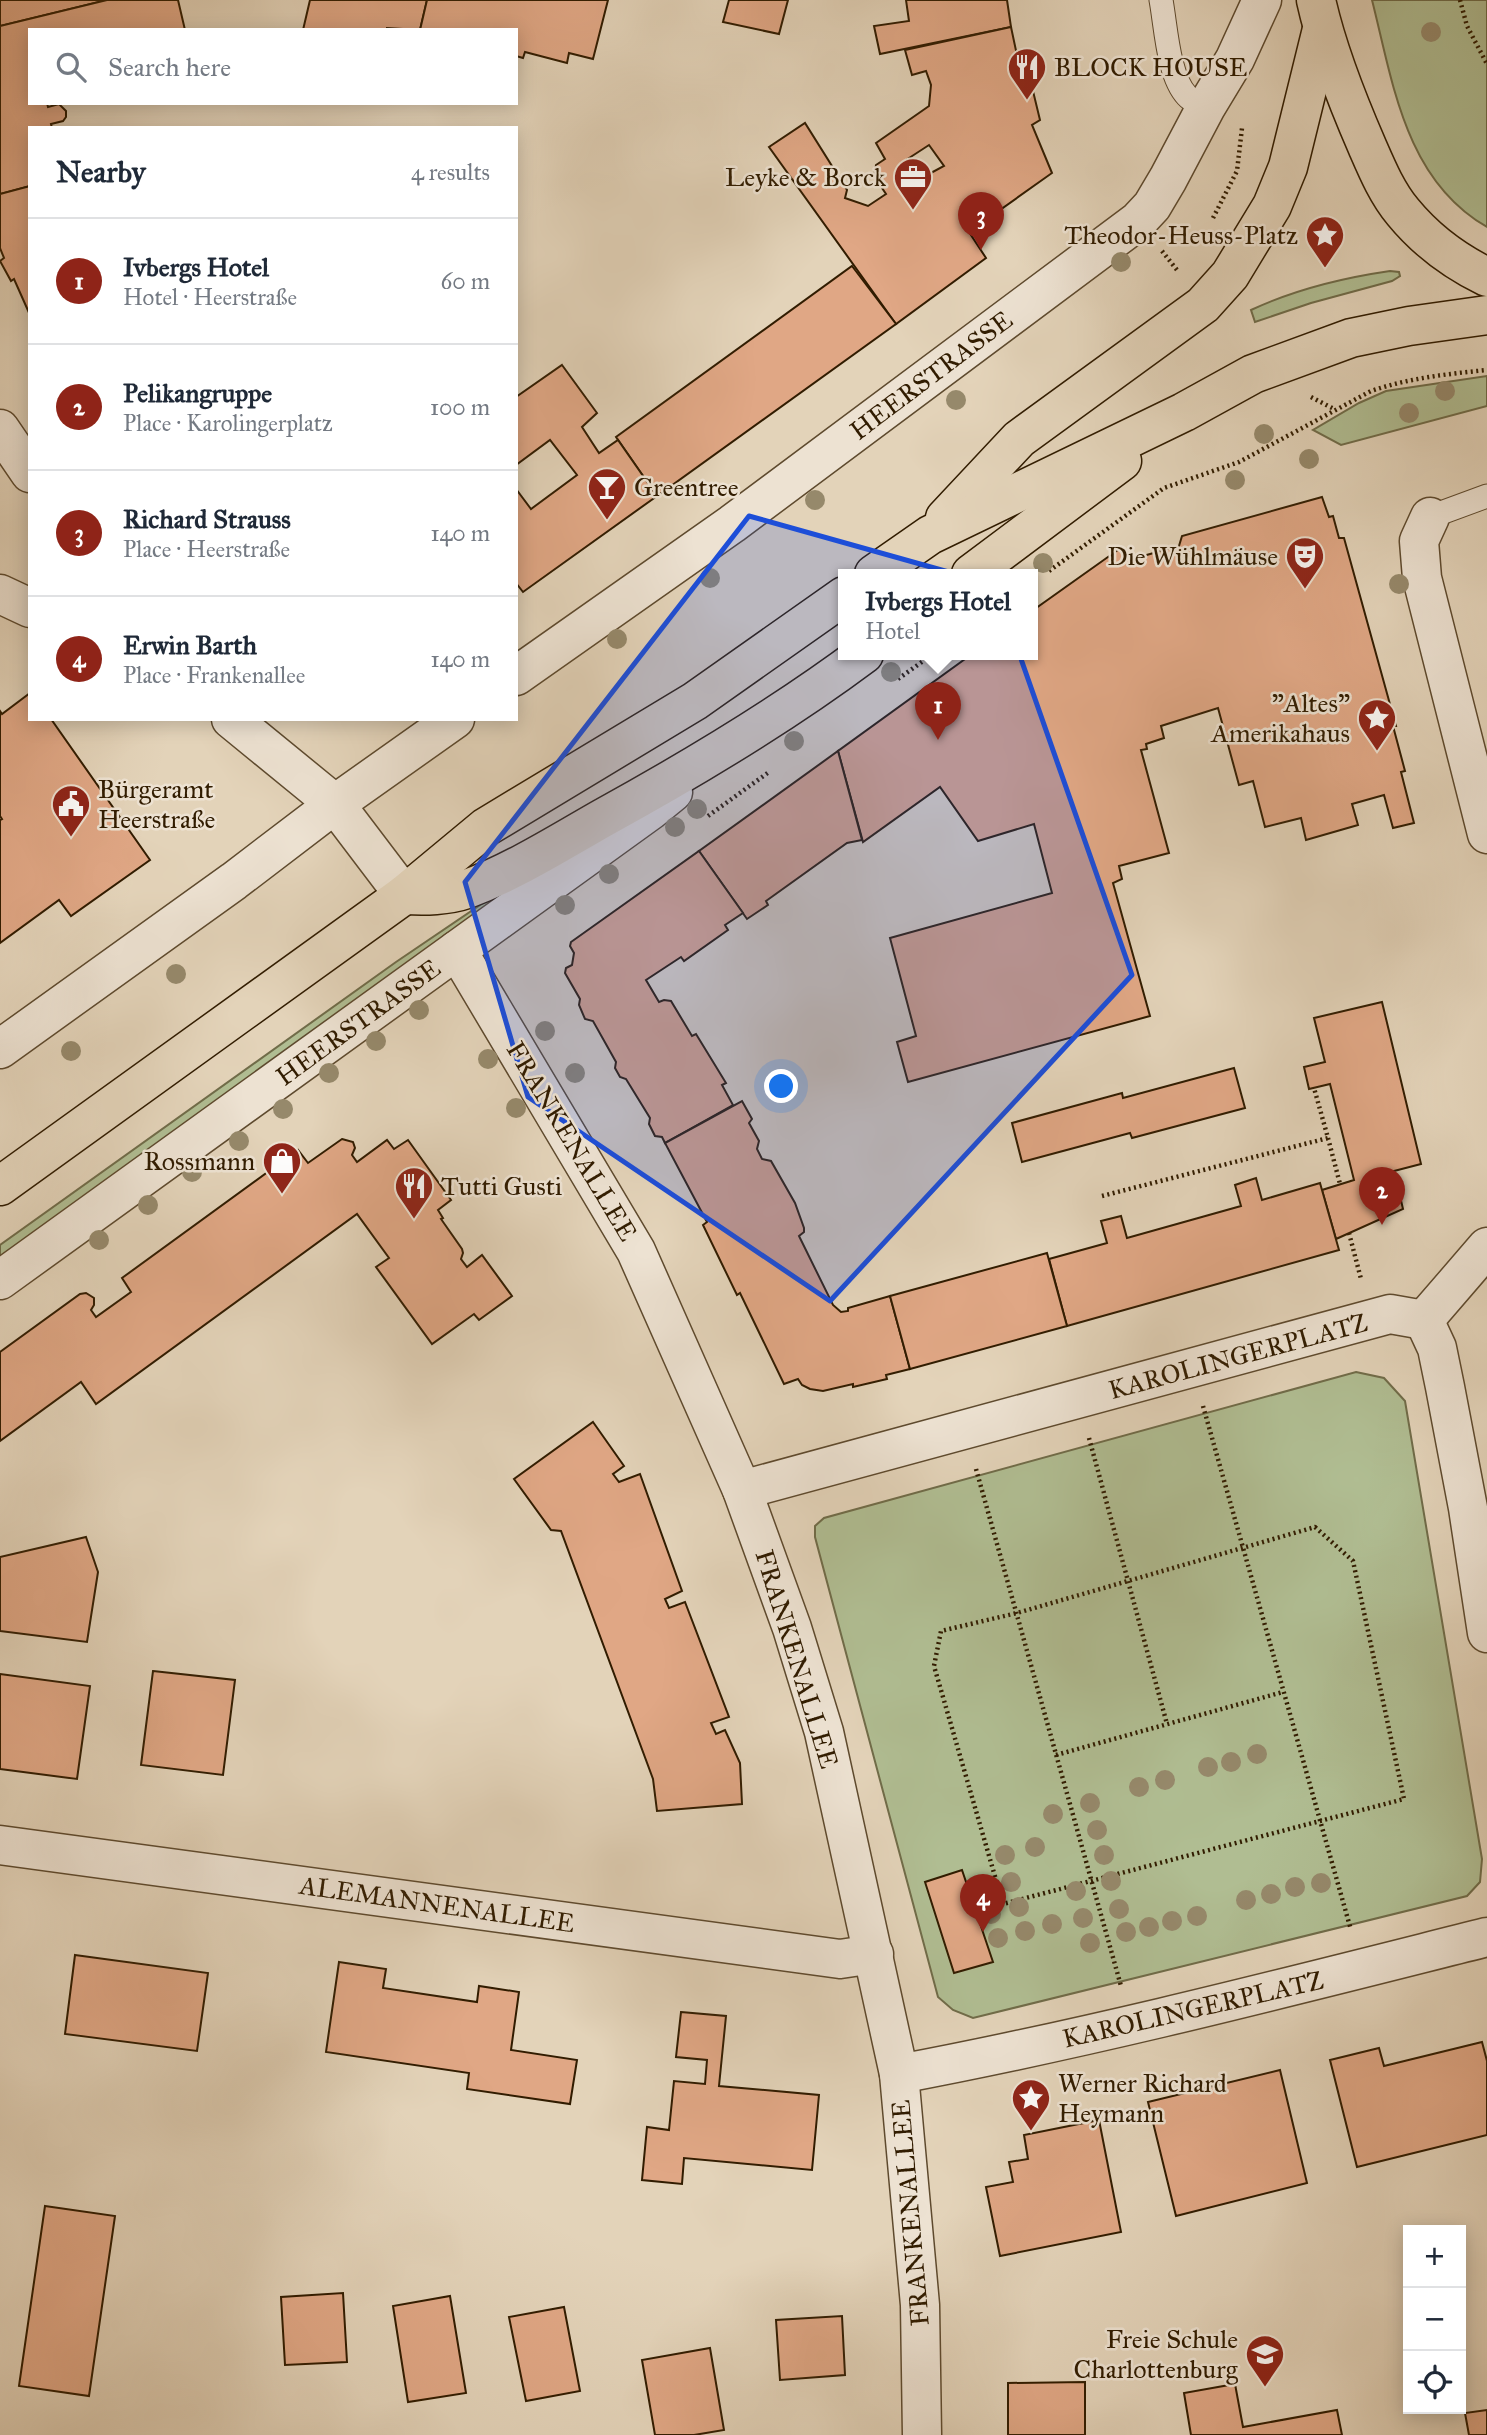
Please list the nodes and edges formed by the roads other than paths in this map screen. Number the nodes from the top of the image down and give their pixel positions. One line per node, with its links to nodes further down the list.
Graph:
1 (1161, 0): 4 (lane)
2 (1262, 0): 4 (street, HEERSTRASSE)
3 (1319, 15): 5 (main road); 12 (main road)
4 (1206, 107): 19 (street, HEERSTRASSE)
5 (1487, 277)
6 (1487, 315): 7 (main road)
7 (1184, 412): 12 (main road); 14 (main road)
8 (0, 429): 9 (street)
9 (28, 470)
10 (1487, 496): 11 (lane)
11 (1430, 517): 24 (street)
12 (930, 535): 13 (main road)
13 (881, 569)
14 (978, 569)
15 (0, 594): 17 (street)
16 (838, 600): 25 (main road)
17 (28, 607)
18 (856, 660): 22 (main road, HEERSTRASSE)
19 (518, 675)
20 (233, 721): 23 (street)
21 (452, 721): 23 (street)
22 (711, 758): 25 (main road, HEERSTRASSE); 26 (street, HEERSTRASSE)
23 (335, 804): 25 (street); 27 (street)
24 (1487, 834)
25 (404, 895): 28 (main road)
26 (457, 950): 30 (street, HEERSTRASSE); 32 (street, FRANKENALLEE)
27 (0, 1049)
28 (0, 1186)
29 (1487, 1247): 31 (street)
30 (0, 1280)
31 (1424, 1320): 32 (street, KAROLINGERPLATZ); 33 (street)
32 (742, 1490): 36 (street, FRANKENALLEE)
33 (1487, 1633)
34 (0, 1845): 36 (street, ALEMANNENALLEE)
35 (1487, 1937): 37 (street, KAROLINGERPLATZ)
36 (874, 1954): 37 (street, FRANKENALLEE)
37 (899, 2074): 38 (street, FRANKENALLEE)
38 (922, 2435)

